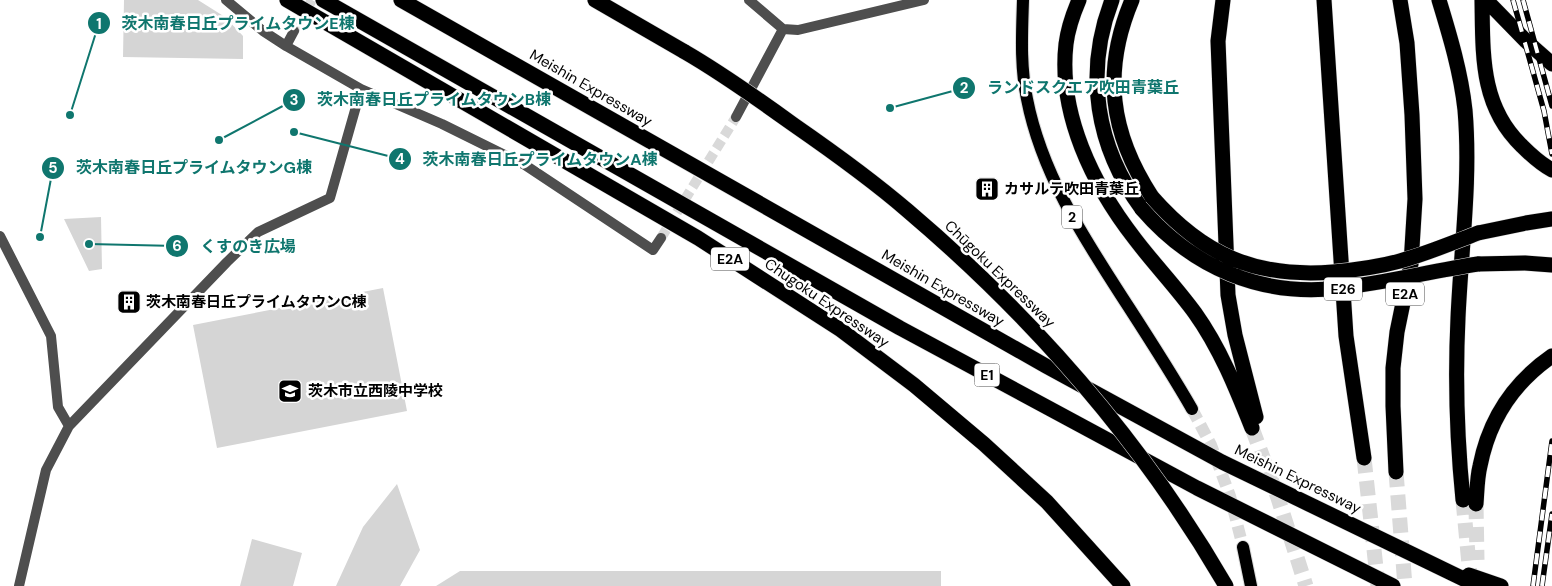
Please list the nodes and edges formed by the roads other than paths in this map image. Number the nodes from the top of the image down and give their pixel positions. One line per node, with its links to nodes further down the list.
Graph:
1 (226, 0): 20 (street)
2 (287, 0): 37 (highway, Chugoku Expressway / E2A)
3 (324, 0): 40 (highway, E1)
4 (401, 0): 35 (highway, Meishin Expressway / E1)
5 (595, 0): 38 (highway, Chūgoku Expressway, bridge)
6 (749, 0): 18 (street)
7 (924, 0): 18 (street)
8 (1024, 0): 30 (main road, 2)
9 (1079, 0): 12 (highway)
10 (1112, 0): 28 (highway, bridge)
11 (1132, 0): 25 (highway, bridge)
12 (1223, 0)
13 (1324, 0): 32 (highway, E26)
14 (1400, 0): 33 (highway, E2A)
15 (1439, 0): 29 (highway)
16 (1482, 0): 24 (highway)
17 (1486, 0): 21 (highway)
18 (783, 29): 23 (street)
19 (294, 31): 20 (street)
20 (286, 46): 22 (street)
21 (1552, 64)
22 (361, 89): 27 (street); 31 (street)
23 (736, 117)
24 (1552, 170)
25 (1552, 219)
26 (0, 236): 31 (street)
27 (661, 238)
28 (1552, 264)
29 (1552, 356)
30 (1192, 410)
31 (69, 426): 36 (street)
32 (1364, 458)
33 (1396, 472)
34 (1244, 548): 39 (main road)
35 (1425, 561): 41 (highway, Meishin Expressway / E1); 42 (highway)
36 (19, 586)
37 (1123, 586)
38 (1226, 586)
39 (1251, 586)
40 (1393, 586)
41 (1478, 586)
42 (1501, 586)

